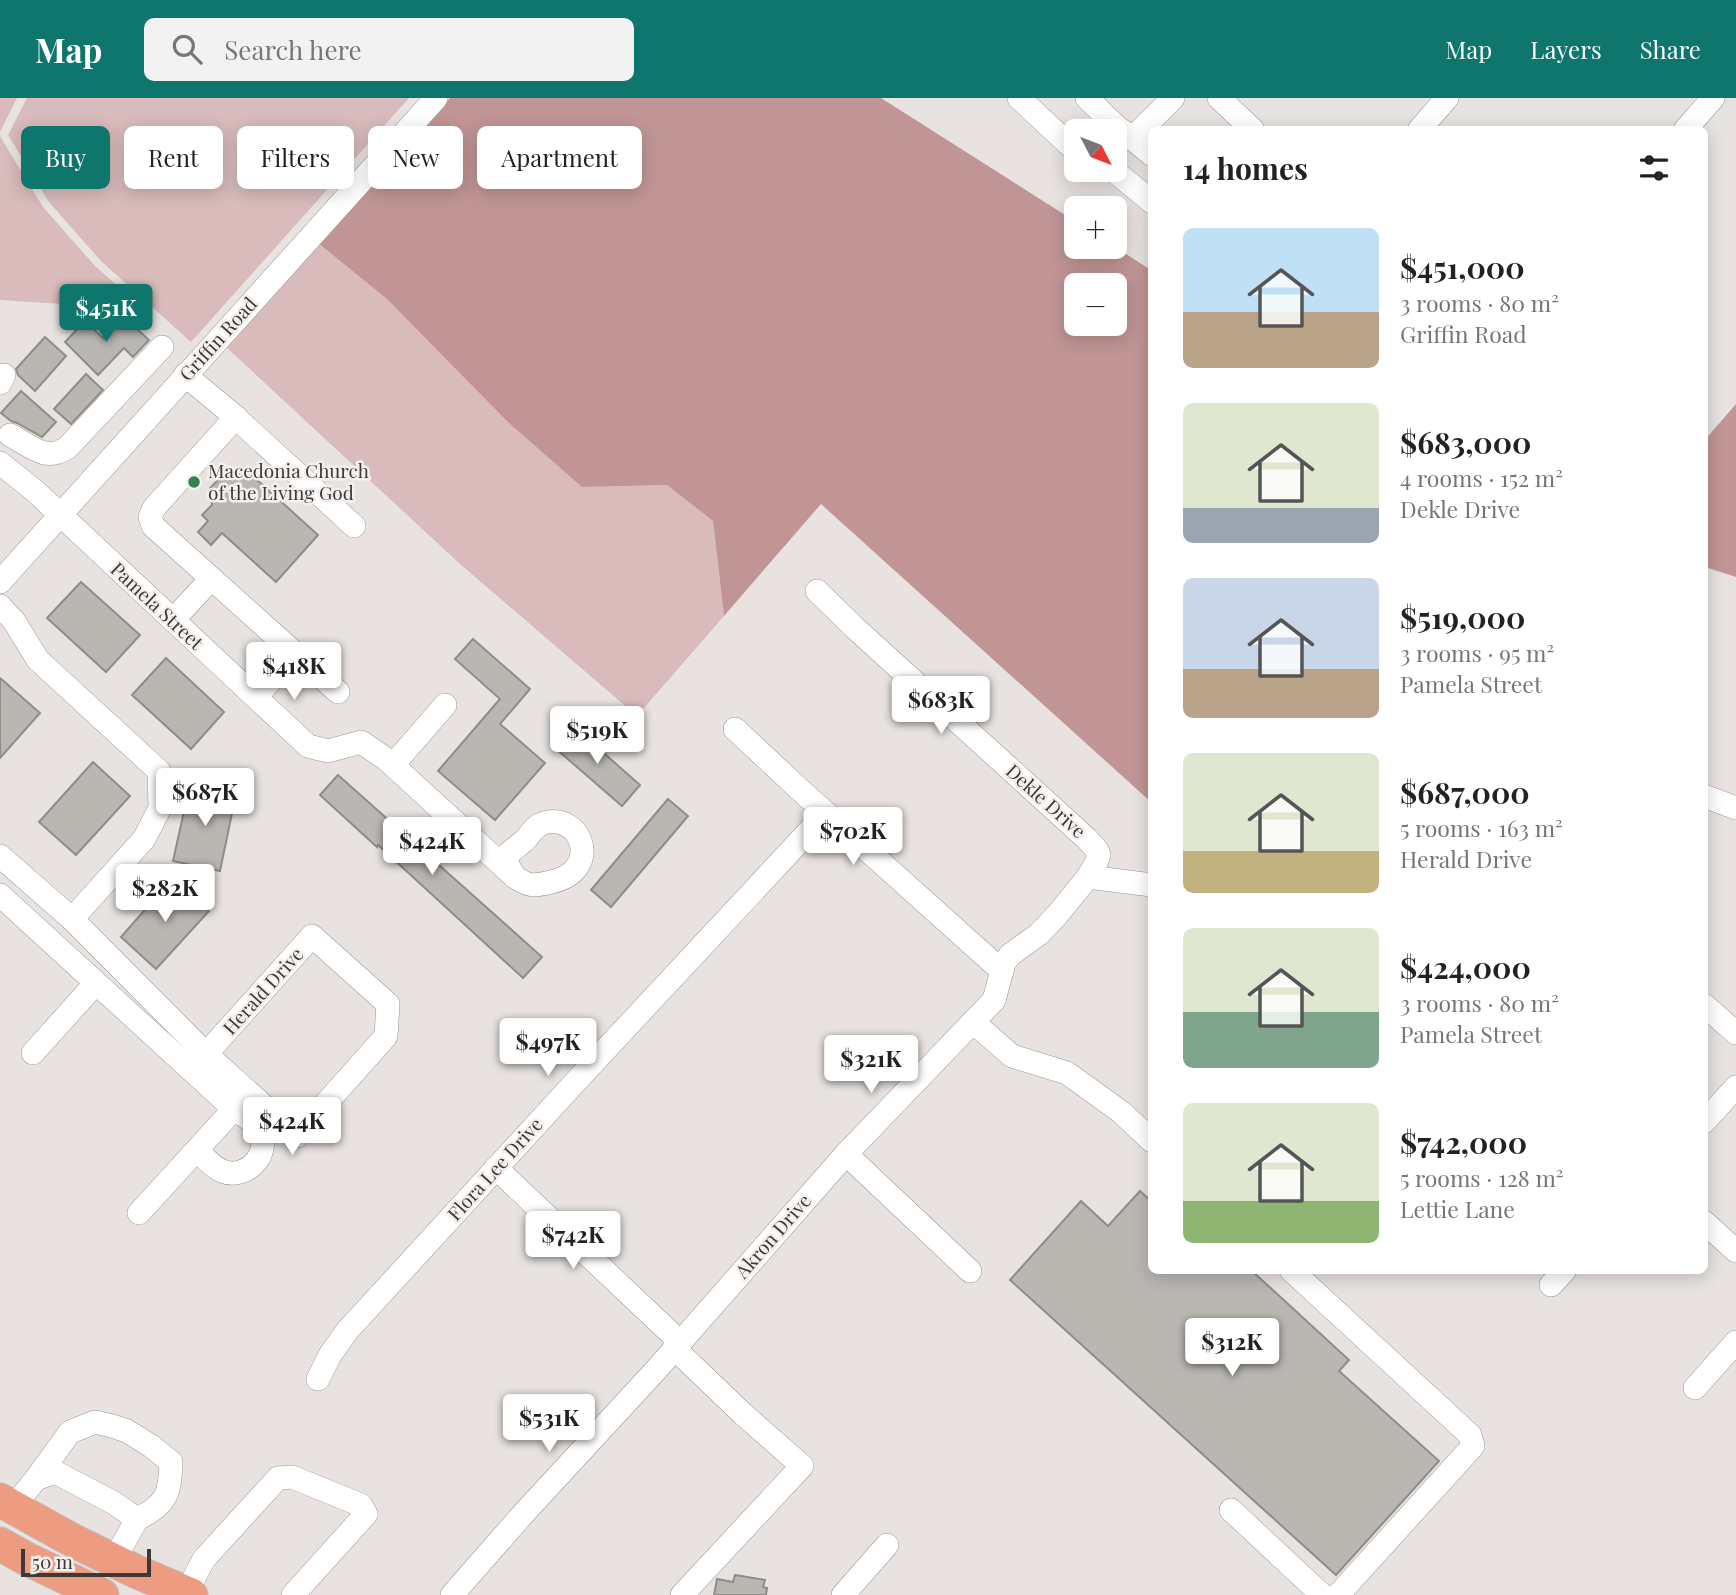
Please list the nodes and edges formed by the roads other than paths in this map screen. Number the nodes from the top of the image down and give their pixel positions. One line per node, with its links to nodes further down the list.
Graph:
1 (436, 98): 19 (street, Griffin Road)
2 (1019, 98): 14 (street)
3 (1087, 98): 8 (street)
4 (1173, 98): 12 (street)
5 (1219, 98): 9 (street)
6 (1447, 98): 10 (street)
7 (1713, 98): 11 (street)
8 (1107, 119)
9 (1249, 126)
10 (1428, 126)
11 (1688, 126)
12 (1127, 131)
13 (1127, 138): 15 (street)
14 (1064, 140)
15 (1148, 152)
16 (1127, 181): 17 (street)
17 (1148, 199)
18 (162, 347): 21 (street)
19 (185, 375): 20 (street); 23 (street, Griffin Road)
20 (236, 417): 24 (street); 25 (street)
21 (3, 436)
22 (0, 463): 23 (street, Pamela Street)
23 (60, 516): 26 (street, Griffin Road); 29 (street, Pamela Street)
24 (354, 526)
25 (211, 579): 29 (street); 30 (street)
26 (0, 582)
27 (817, 591): 41 (street, Dekle Drive)
28 (0, 606): 44 (street)
29 (173, 620): 32 (street, Pamela Street)
30 (295, 653): 31 (street); 32 (street)
31 (338, 692)
32 (256, 697): 35 (street, Pamela Street)
33 (444, 705): 35 (street)
34 (735, 729): 38 (street)
35 (393, 765): 40 (street, Pamela Street)
36 (1708, 797): 37 (street)
37 (1736, 807)
38 (826, 813): 45 (street); 58 (street, Flora Lee Drive)
39 (0, 856): 44 (street, Herald Drive)
40 (515, 877)
41 (1088, 877): 42 (street); 45 (street, Akron Drive)
42 (1148, 884)
43 (0, 895): 46 (street)
44 (72, 919): 51 (street, Herald Drive)
45 (1002, 971): 48 (street, Akron Drive)
46 (96, 983): 50 (street); 53 (street)
47 (1708, 1008): 49 (street)
48 (973, 1022): 55 (street); 57 (street, Akron Drive)
49 (1736, 1033)
50 (33, 1053)
51 (206, 1054): 51 (street, Herald Drive)
52 (1736, 1087): 54 (street)
53 (234, 1108): 56 (street); 56 (street)
54 (1708, 1118)
55 (1148, 1137)
56 (197, 1150): 59 (street)
57 (846, 1154): 62 (street); 65 (street, Akron Drive)
58 (496, 1168): 65 (street); 66 (street, Flora Lee Drive)
59 (139, 1213)
60 (1708, 1226): 61 (street)
61 (1736, 1251)
62 (971, 1271)
63 (1295, 1274): 82 (street)
64 (1736, 1342): 67 (street)
65 (677, 1345): 78 (street, Akron Drive); 79 (street)
66 (318, 1378)
67 (1695, 1388)
68 (36, 1479): 69 (street); 71 (street); 71 (street)
69 (4, 1506): 74 (highway)
70 (1231, 1510): 81 (street)
71 (137, 1519): 74 (street)
72 (0, 1544): 77 (highway)
73 (887, 1545): 80 (street)
74 (114, 1560): 76 (highway)
75 (305, 1591): 76 (street)
76 (188, 1594)
77 (102, 1595)
78 (452, 1595)
79 (682, 1595)
80 (843, 1595)
81 (1322, 1595)
82 (1338, 1595)

